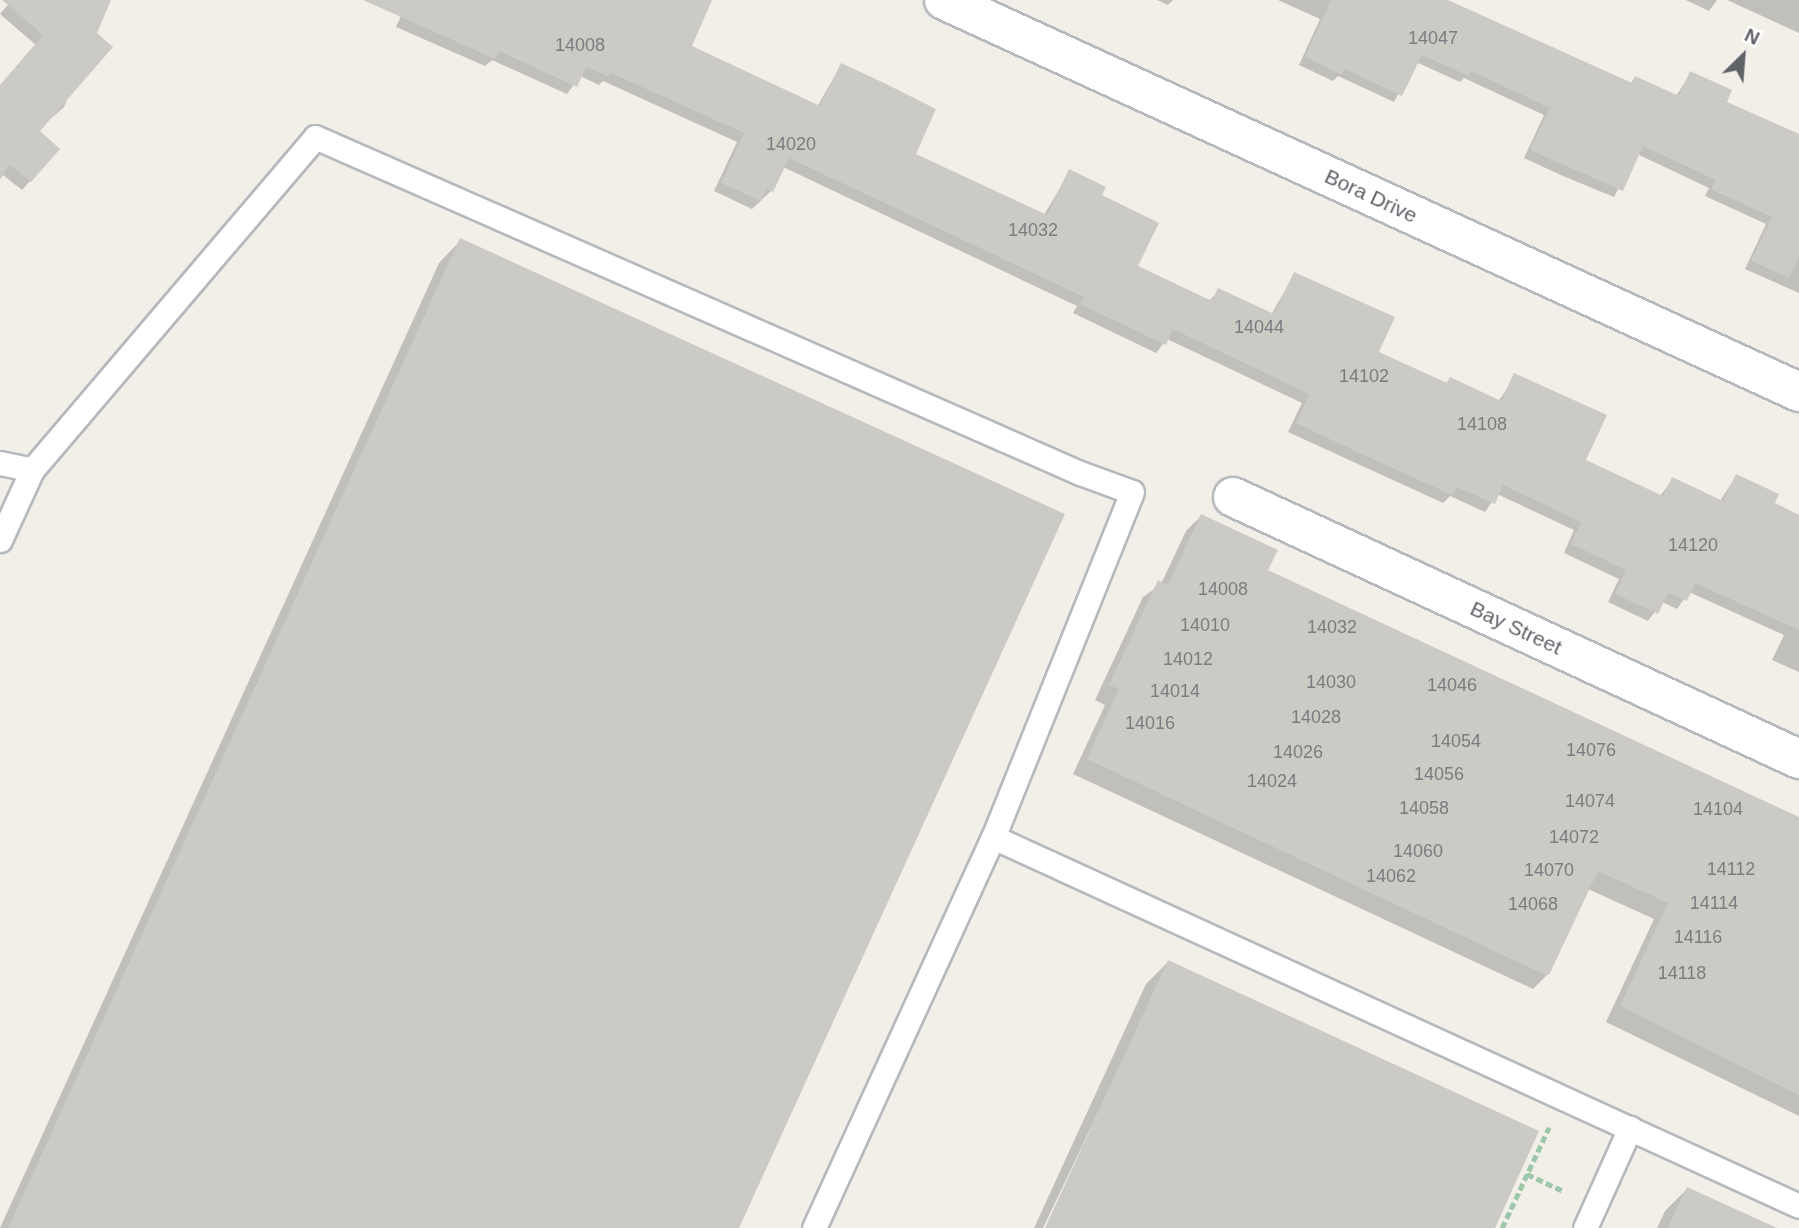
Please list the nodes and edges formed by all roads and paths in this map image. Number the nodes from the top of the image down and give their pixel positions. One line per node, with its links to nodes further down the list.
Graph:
1 (944, 0): 2 (street, Bora Drive)
2 (1799, 392)
3 (0, 463): 4 (lane)
4 (32, 470): 6 (lane); 8 (lane)
5 (1233, 497): 7 (street, Bay Street)
6 (0, 540)
7 (1799, 759)
8 (993, 837): 10 (lane); 14 (lane)
9 (1550, 1125): 11 (path)
10 (1630, 1128): 13 (lane); 16 (lane)
11 (1527, 1174): 12 (path); 15 (path)
12 (1567, 1193)
13 (1799, 1206)
14 (814, 1228)
15 (1502, 1228)
16 (1586, 1228)

